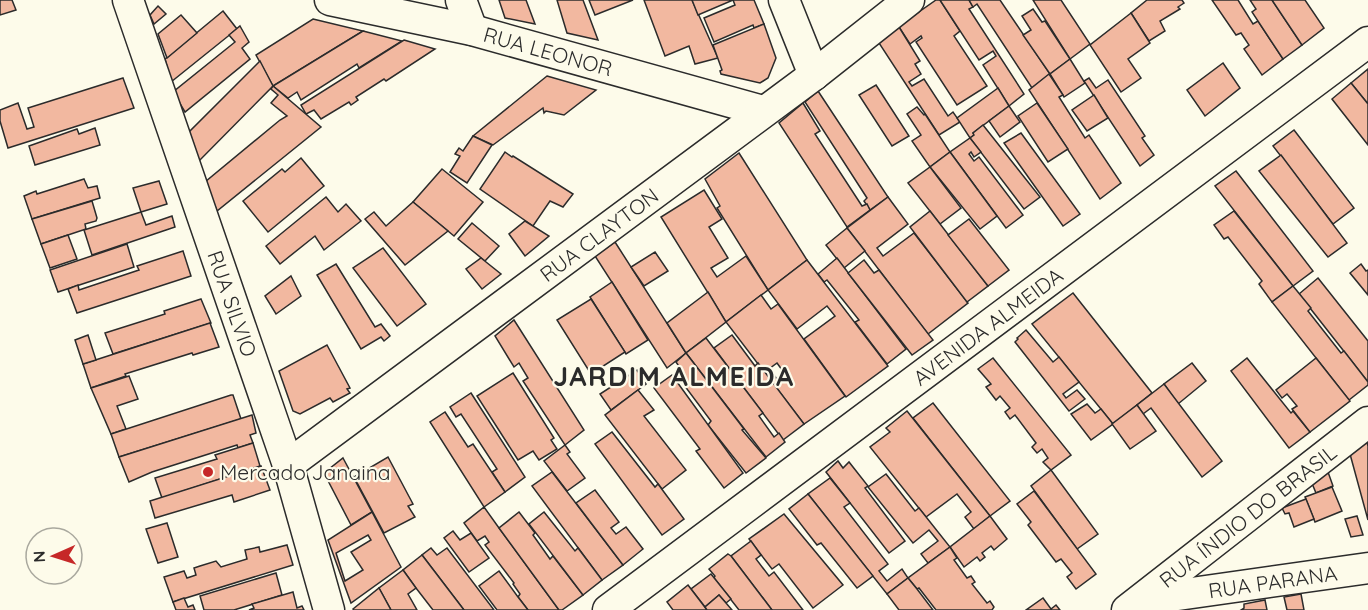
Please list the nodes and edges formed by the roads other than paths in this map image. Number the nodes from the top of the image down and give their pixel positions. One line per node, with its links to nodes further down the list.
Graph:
1 (128, 0): 11 (street, RUA SILVIO)
2 (330, 0): 6 (street, RUA LEONOR)
3 (461, 0): 6 (street)
4 (784, 0): 8 (street)
5 (909, 0): 8 (street, RUA CLAYTON)
6 (472, 30): 9 (street, RUA LEONOR)
7 (1368, 42): 15 (street, AVENIDA ALMEIDA)
8 (814, 75): 9 (street, RUA CLAYTON)
9 (764, 111): 11 (street, RUA CLAYTON)
10 (1368, 422): 13 (street, RUA ÍNDIO DO BRASIL)
11 (288, 465): 14 (street, RUA SILVIO)
12 (1368, 568): 13 (street, RUA PARANA)
13 (1134, 605)
14 (329, 610)
15 (608, 610)

